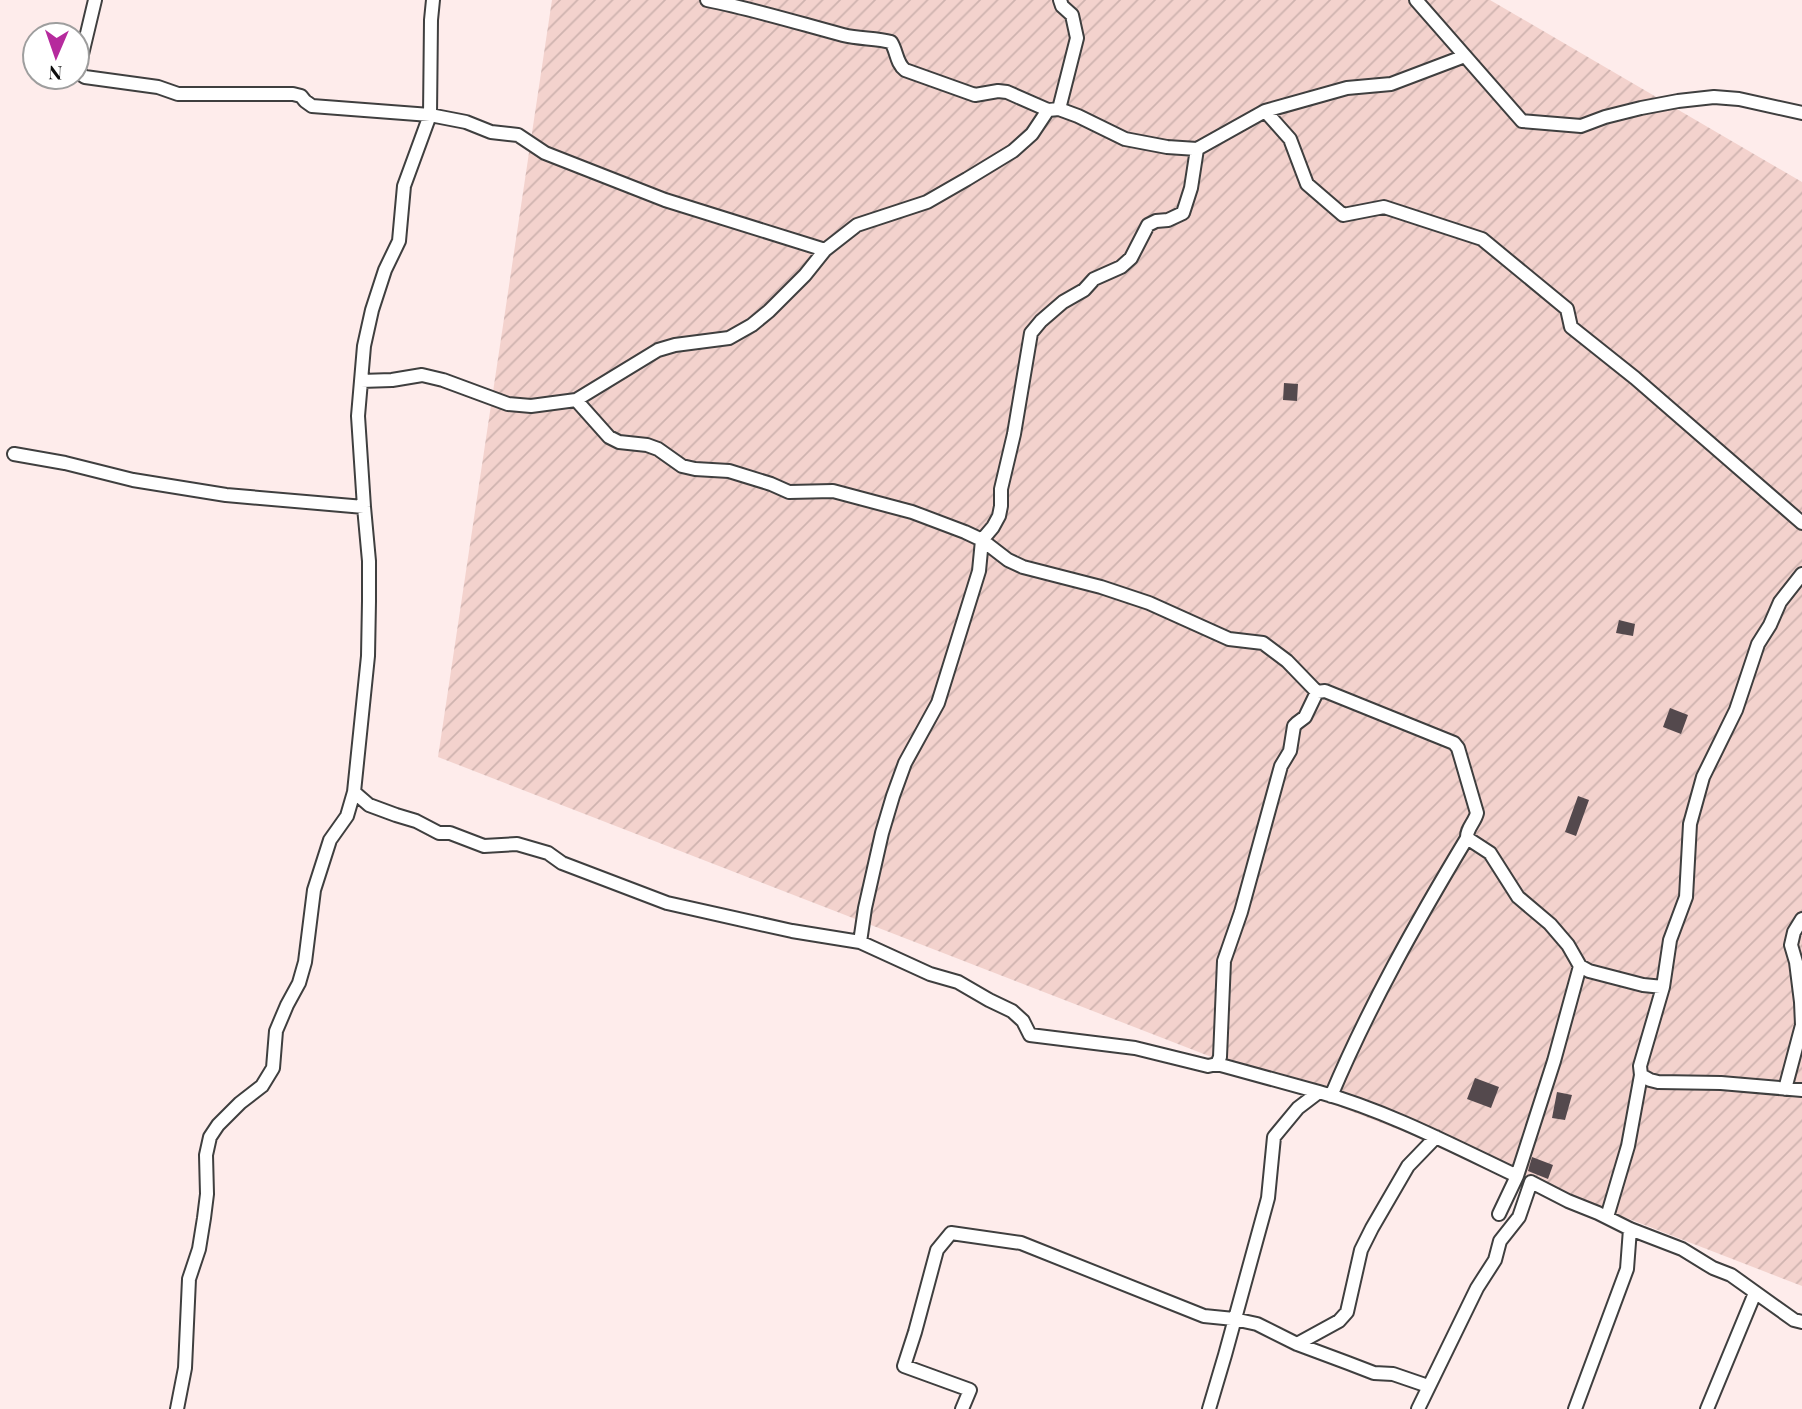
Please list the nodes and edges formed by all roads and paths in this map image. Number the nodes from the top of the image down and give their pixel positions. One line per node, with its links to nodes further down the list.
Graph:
1 (95, 0): 10 (street)
2 (433, 0): 10 (street)
3 (707, 0): 7 (street)
4 (1060, 0): 7 (street)
5 (1416, 0): 6 (street)
6 (1465, 56): 8 (street); 9 (street)
7 (1054, 110): 11 (street); 12 (street)
8 (1265, 111): 11 (street); 17 (street)
9 (1802, 113)
10 (430, 115): 12 (street); 13 (street)
11 (1197, 149): 18 (street)
12 (825, 250): 14 (street)
13 (361, 381): 14 (street); 16 (street)
14 (576, 400): 18 (street)
15 (14, 454): 16 (street)
16 (364, 507): 21 (street)
17 (1802, 523)
18 (982, 540): 20 (street); 24 (street)
19 (1802, 573): 26 (street)
20 (1317, 692): 22 (street); 27 (street)
21 (354, 792): 24 (street); 42 (street)
22 (1467, 838): 25 (street); 31 (street)
23 (1802, 919): 29 (street)
24 (860, 942): 27 (street)
25 (1580, 966): 26 (street); 33 (street)
26 (1663, 988): 28 (street)
27 (1217, 1063): 31 (street)
28 (1642, 1075): 29 (street); 35 (street)
29 (1785, 1089): 30 (street)
30 (1802, 1090)
31 (1325, 1094): 32 (street); 38 (street)
32 (1436, 1137): 33 (street); 40 (street)
33 (1517, 1176): 34 (street)
34 (1499, 1214)
35 (1607, 1217): 36 (street); 41 (street)
36 (1629, 1229): 37 (street); 46 (street)
37 (1755, 1293): 39 (street); 47 (street)
38 (1234, 1319): 40 (street); 43 (street); 44 (street)
39 (1802, 1322)
40 (1297, 1344): 41 (street)
41 (1428, 1387): 45 (street)
42 (177, 1409)
43 (961, 1409)
44 (1209, 1409)
45 (1418, 1409)
46 (1575, 1409)
47 (1707, 1409)

